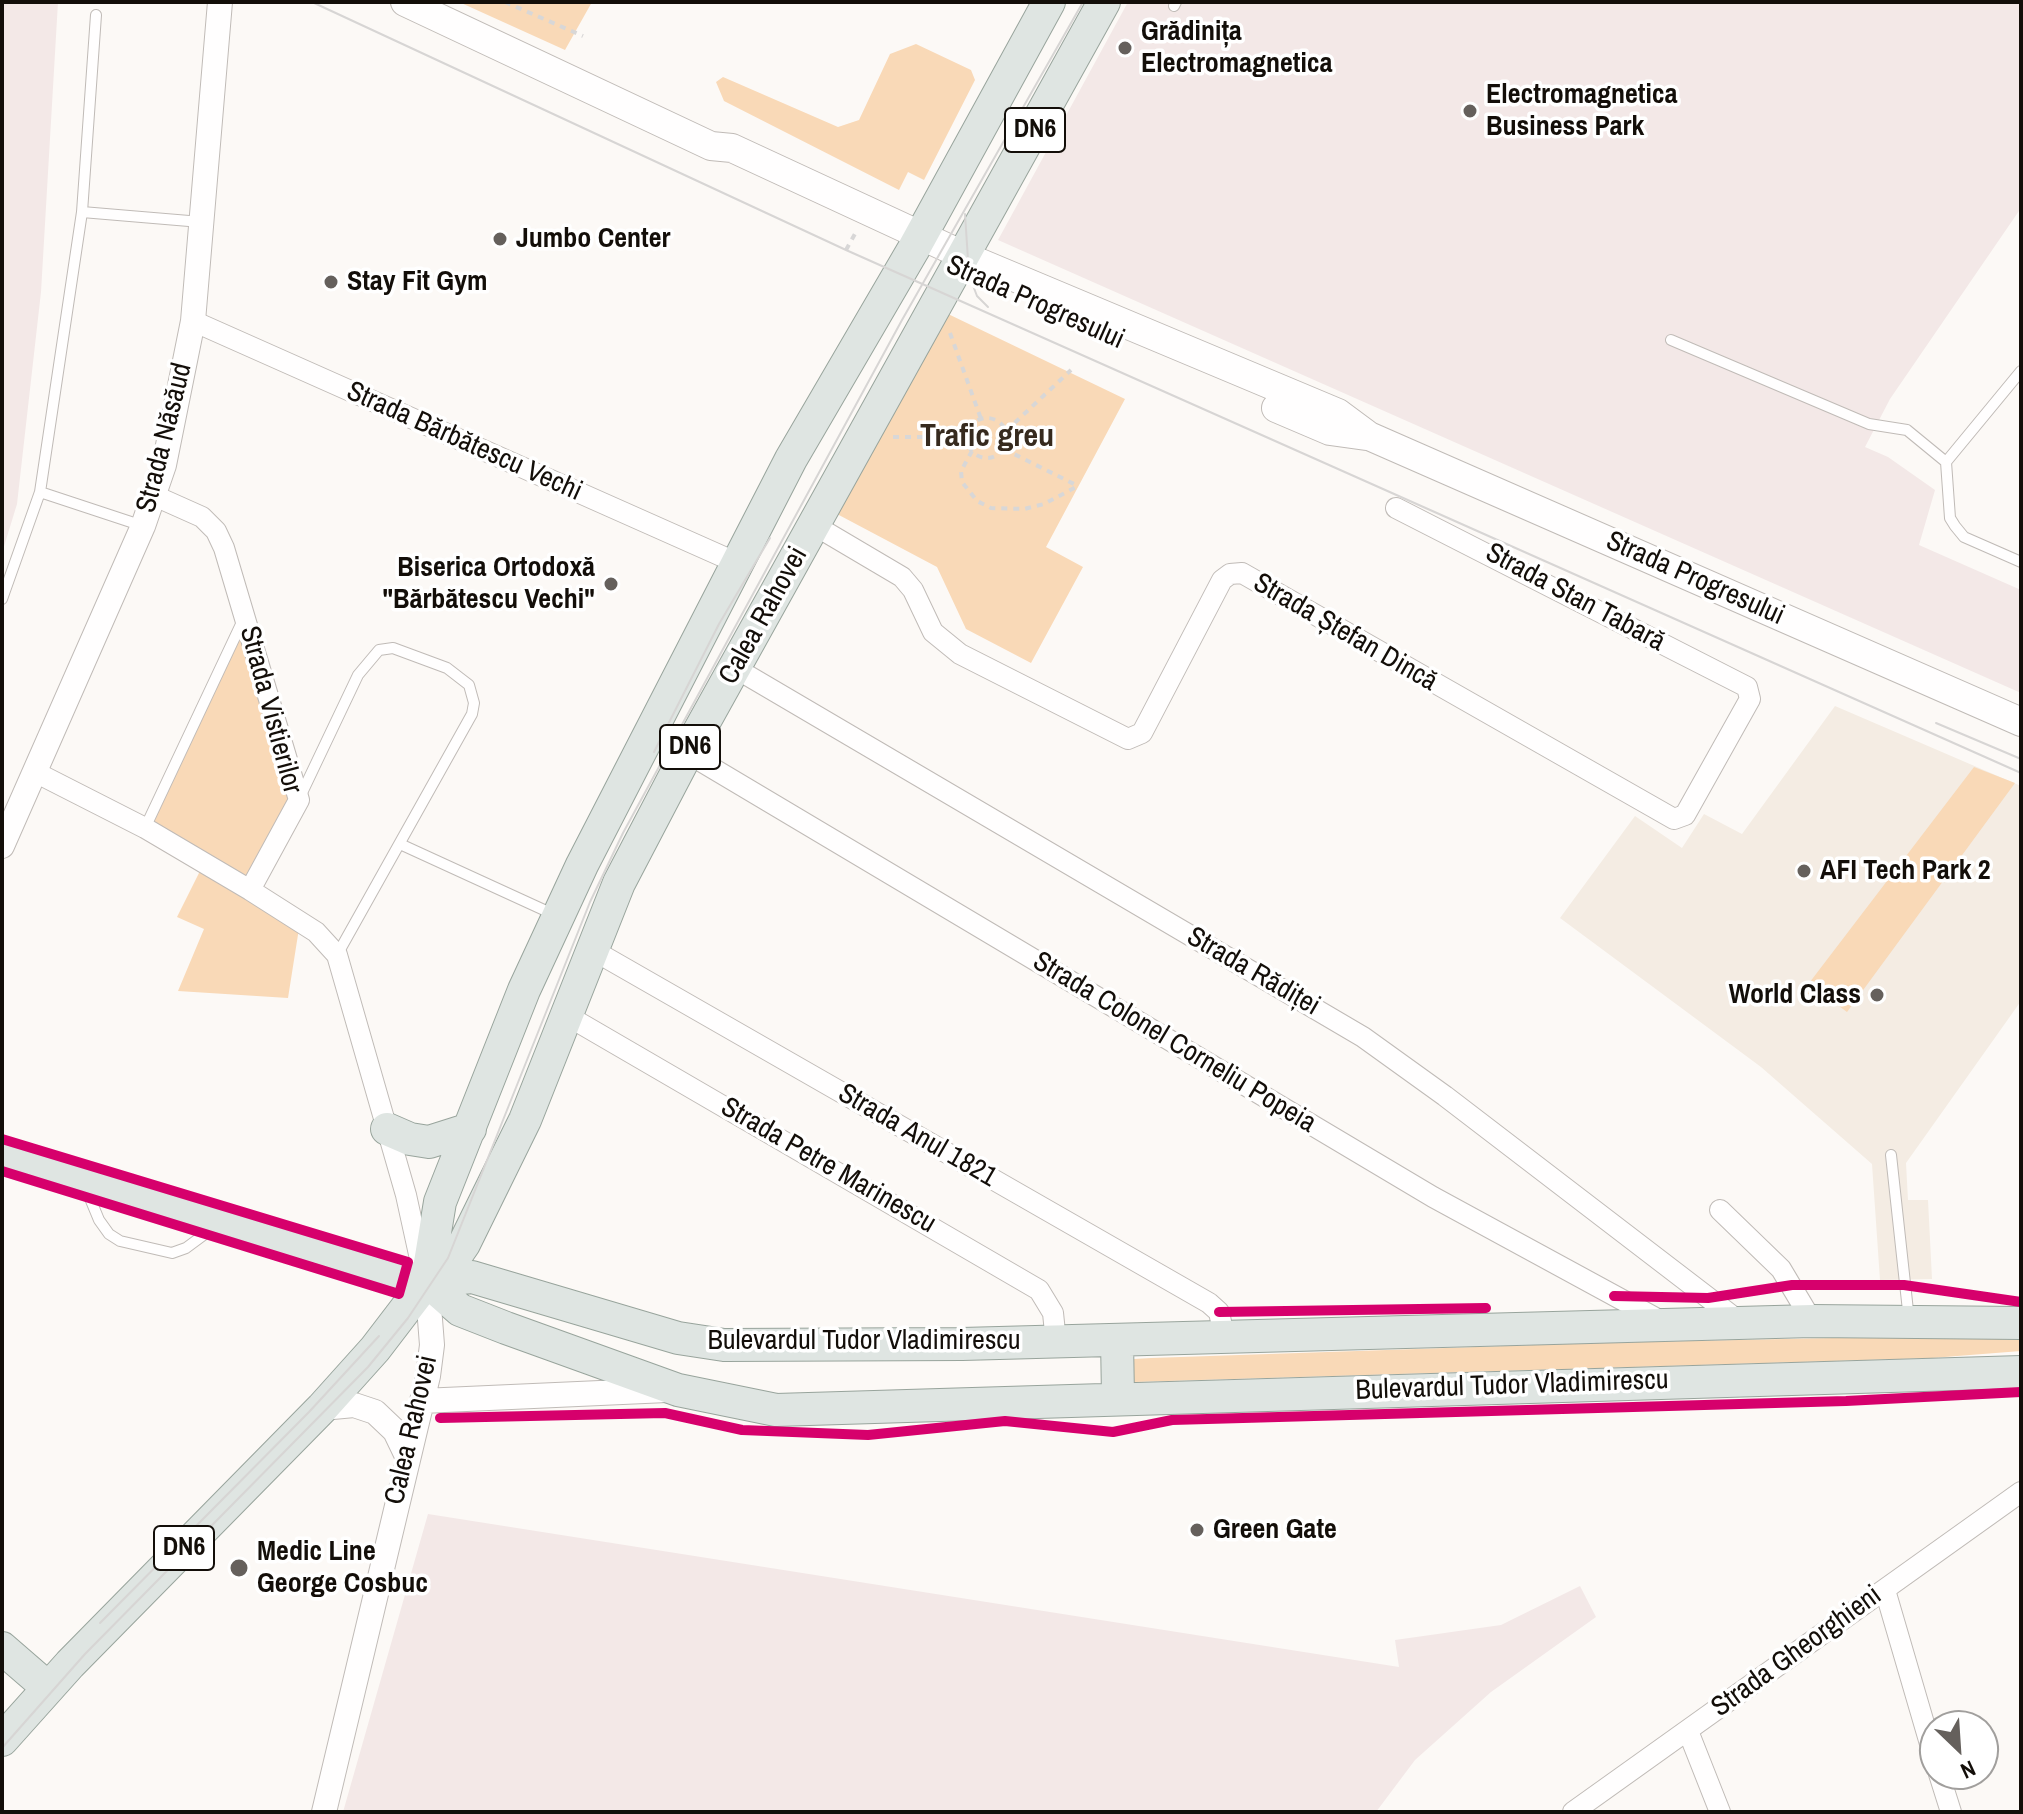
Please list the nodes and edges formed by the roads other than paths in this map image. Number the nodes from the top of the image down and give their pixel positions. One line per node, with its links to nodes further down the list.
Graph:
1 (220, 2): 7 (street, Strada Năsăud)
2 (405, 2): 8 (main road, Strada Progresului)
3 (1049, 2): 8 (main road, Calea Rahovei / DN6)
4 (1104, 2): 9 (main road, Calea Rahovei / DN6)
5 (96, 15): 6 (lane)
6 (82, 212): 7 (lane); 14 (lane)
7 (201, 222): 10 (street, Strada Năsăud)
8 (917, 243): 9 (main road, Strada Progresului); 19 (main road, Calea Rahovei / DN6)
9 (962, 263): 17 (main road, Calea Rahovei / DN6); 24 (main road, Strada Progresului)
10 (193, 321): 15 (street, Strada Năsăud); 19 (street, Strada Bărbătescu Vechi)
11 (1671, 340): 13 (lane)
12 (2021, 371): 13 (lane)
13 (1946, 462): 20 (lane)
14 (40, 492): 18 (lane); 21 (lane)
15 (155, 496): 18 (street, Strada Năsăud); 22 (street, Strada Vistierilor)
16 (1396, 508): 28 (street, Strada Stan Tabară)
17 (814, 525): 23 (main road, Calea Rahovei / DN6); 28 (street, Strada Ștefan Dincă)
18 (143, 526): 26 (street, Strada Năsăud)
19 (735, 562): 33 (main road, Calea Rahovei / DN6)
20 (2021, 562)
21 (2, 599)
22 (246, 615): 27 (street, Strada Vistierilor); 29 (lane)
23 (735, 668): 25 (main road, Calea Rahovei / DN6); 45 (street, Strada Rădiței)
24 (2021, 722)
25 (687, 753): 34 (main road, Calea Rahovei / DN6); 46 (street, Strada Colonel Corneliu Popeia)
26 (35, 772): 29 (street); 30 (street, Strada Năsăud)
27 (299, 800): 31 (lane); 32 (street, Strada Vistierilor)
28 (1679, 819)
29 (145, 828): 32 (street)
30 (2, 844)
31 (400, 844): 33 (lane); 35 (lane)
32 (250, 890): 35 (street)
33 (557, 916): 38 (main road, Calea Rahovei / DN6)
34 (591, 949): 36 (main road, Calea Rahovei / DN6); 53 (street, Strada Anul 1821)
35 (337, 955): 37 (street)
36 (566, 1015): 44 (main road, Calea Rahovei / DN6); 55 (street, Strada Petre Marinescu)
37 (387, 1129): 38 (main road); 44 (street)
38 (470, 1129): 44 (main road, Calea Rahovei / DN6)
39 (1891, 1155): 47 (lane)
40 (2, 1156): 41 (main road)
41 (84, 1181): 43 (main road); 43 (lane)
42 (1720, 1210): 48 (street)
43 (221, 1223): 44 (main road)
44 (427, 1281): 55 (main road, Bulevardul Tudor Vladimirescu); 57 (main road, Bulevardul Tudor Vladimirescu); 59 (street, Calea Rahovei); 60 (main road, DN6)
45 (1695, 1288): 49 (street, Strada Rădiței); 51 (street)
46 (1600, 1289): 51 (street, Strada Colonel Corneliu Popeia); 52 (street)
47 (1909, 1320): 48 (main road, Bulevardul Tudor Vladimirescu); 50 (main road, Bulevardul Tudor Vladimirescu)
48 (1812, 1321): 49 (main road, Bulevardul Tudor Vladimirescu)
49 (1740, 1322): 51 (main road, Bulevardul Tudor Vladimirescu)
50 (2021, 1323)
51 (1674, 1324): 52 (main road, Bulevardul Tudor Vladimirescu)
52 (1590, 1327): 53 (main road, Bulevardul Tudor Vladimirescu)
53 (1224, 1336): 54 (main road, Bulevardul Tudor Vladimirescu)
54 (1117, 1340): 55 (main road, Bulevardul Tudor Vladimirescu); 58 (main road)
55 (1056, 1342)
56 (2021, 1372): 58 (main road, Bulevardul Tudor Vladimirescu)
57 (678, 1390): 58 (main road, Bulevardul Tudor Vladimirescu); 59 (street)
58 (1118, 1397)
59 (422, 1401): 61 (street, Calea Rahovei)
60 (322, 1408): 61 (street); 65 (main road, DN6)
61 (407, 1456): 70 (street, Calea Rahovei)
62 (2019, 1499): 63 (street, Strada Gheorghieni)
63 (1885, 1590): 66 (street); 67 (street, Strada Gheorghieni)
64 (2, 1648): 65 (main road)
65 (47, 1687): 68 (main road, DN6)
66 (1920, 1710)
67 (1688, 1731): 71 (street, Strada Gheorghieni); 72 (street)
68 (2, 1740)
69 (1944, 1790): 73 (street)
70 (324, 1812)
71 (1573, 1812)
72 (1720, 1812)
73 (1951, 1812)

